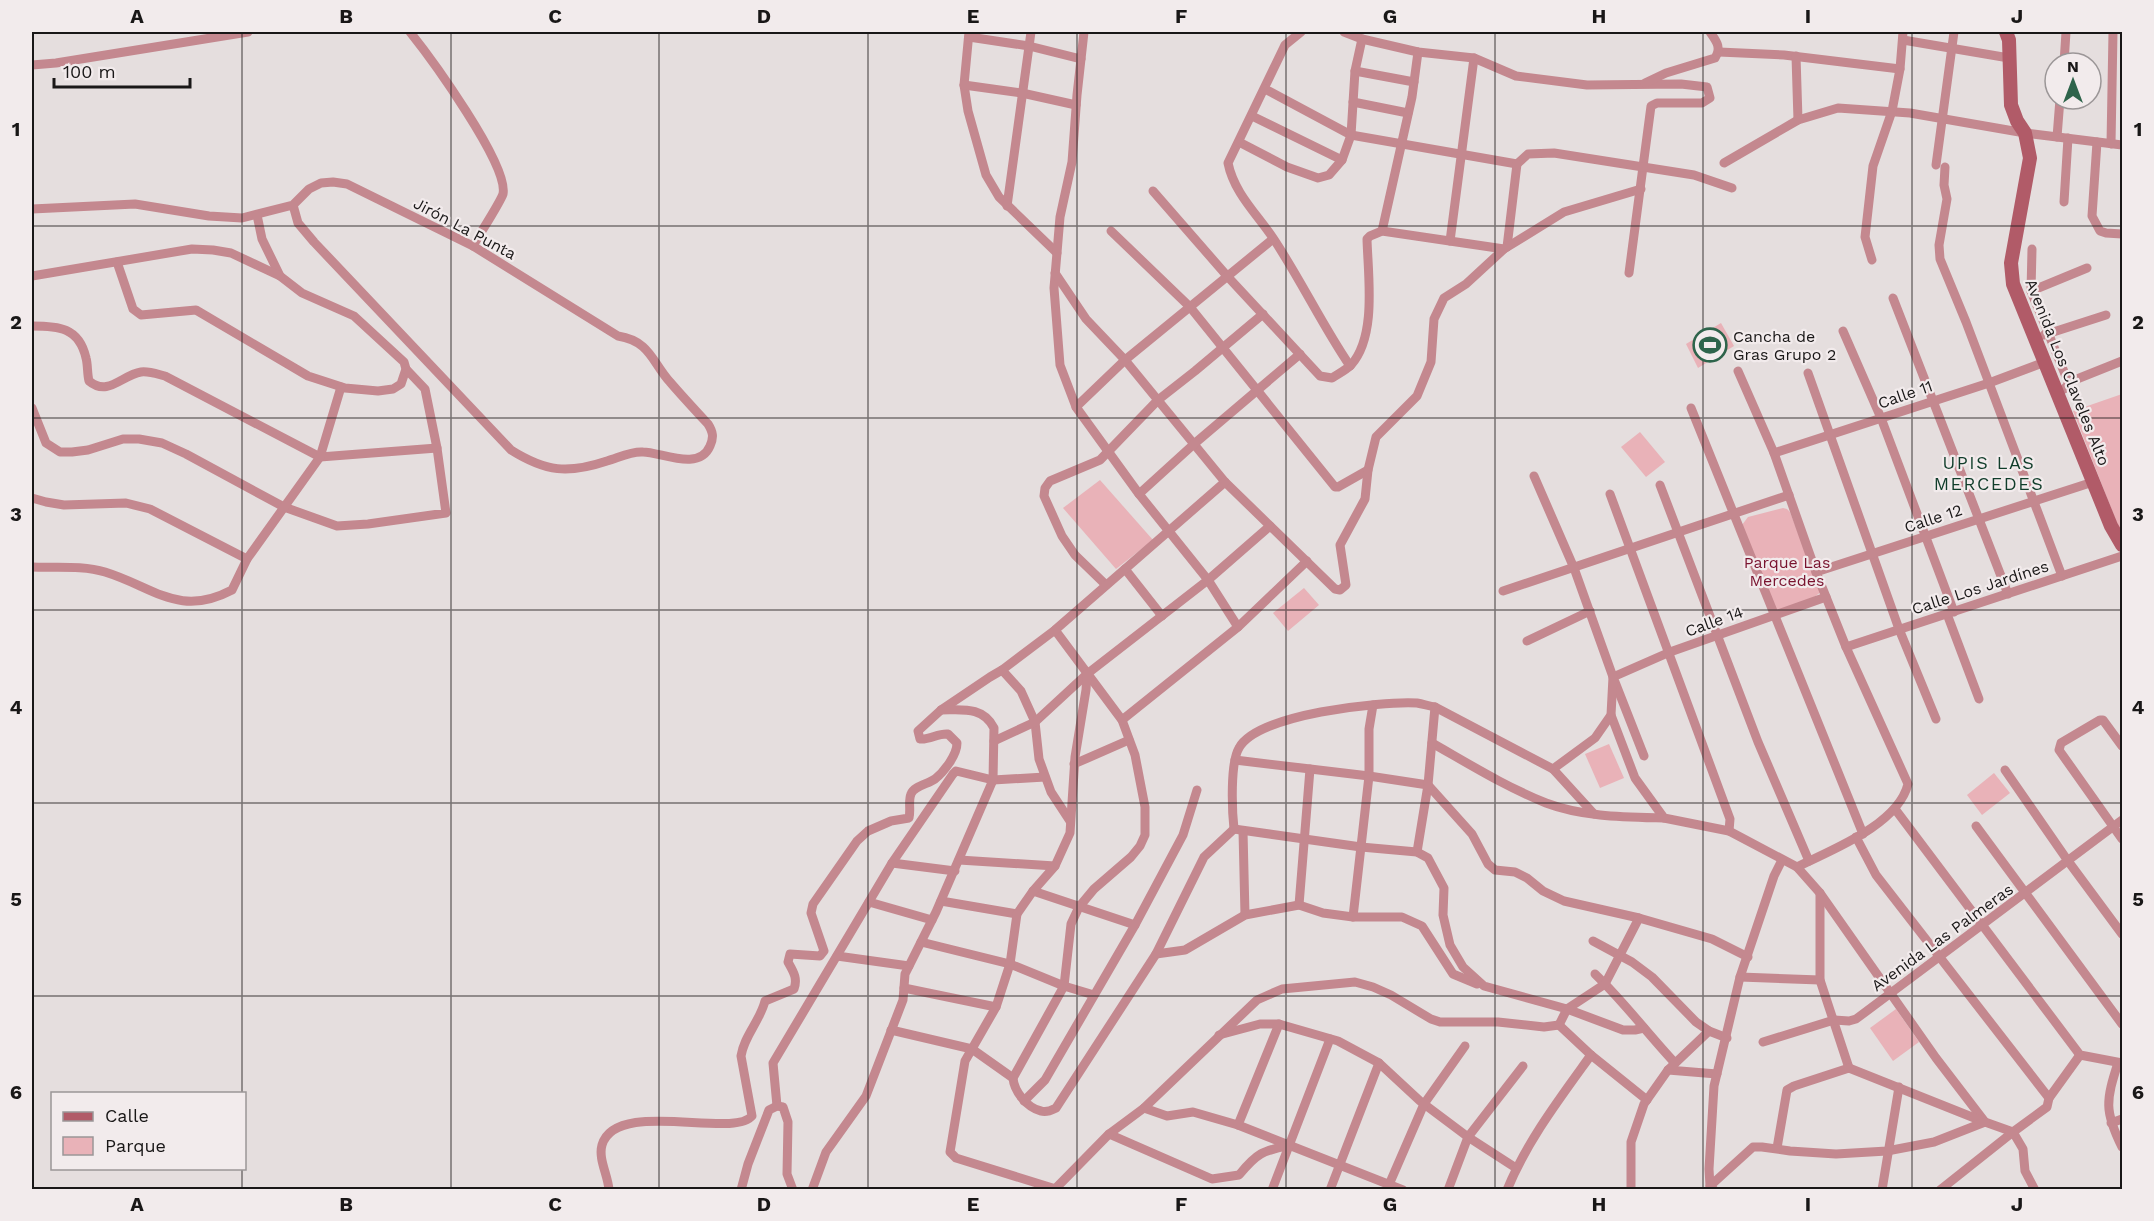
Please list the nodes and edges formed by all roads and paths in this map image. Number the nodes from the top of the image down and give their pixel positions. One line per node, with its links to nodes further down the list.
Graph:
1 (248, 32): 24 (street)
2 (410, 32): 69 (street)
3 (1031, 32): 15 (street)
4 (1084, 32): 23 (street)
5 (1301, 32): 32 (street)
6 (1344, 32): 14 (street)
7 (1710, 32): 19 (street)
8 (1954, 32): 16 (street)
9 (2066, 32): 17 (street)
10 (2113, 32): 27 (street)
11 (969, 34): 15 (street); 30 (street)
12 (2008, 34): 22 (street, Avenida Los Claveles Alto)
13 (1903, 36): 16 (street); 25 (street)
14 (1362, 39): 18 (street); 26 (street)
15 (1029, 46): 23 (street); 33 (street)
16 (1952, 48): 22 (street); 40 (street)
17 (2065, 51)
18 (1418, 52): 21 (street); 29 (street)
19 (1719, 52): 20 (street); 31 (street)
20 (1796, 56): 25 (street); 41 (street)
21 (1474, 58): 31 (street); 51 (street)
22 (2008, 58): 42 (street, Avenida Los Claveles Alto)
23 (1081, 59): 35 (street)
24 (32, 65)
25 (1900, 69): 36 (street)
26 (1355, 71): 29 (street); 34 (street)
27 (2112, 79): 28 (street); 49 (street)
28 (2122, 81)
29 (1414, 82): 38 (street)
30 (964, 85): 33 (street); 61 (street)
31 (1640, 86): 55 (street)
32 (1265, 89): 39 (street); 43 (street)
33 (1022, 93): 35 (street); 61 (street)
34 (1353, 102): 38 (street); 43 (street)
35 (1076, 105): 72 (street)
36 (1892, 111): 40 (street); 41 (street); 73 (street)
37 (2059, 111): 44 (street)
38 (1408, 113): 48 (street)
39 (1252, 116): 46 (street); 52 (street)
40 (1943, 119): 42 (street); 98 (street)
41 (1798, 120): 54 (street)
42 (2025, 133): 44 (street); 87 (street, Avenida Los Claveles Alto)
43 (1351, 135): 48 (street); 52 (street)
44 (2057, 137): 45 (street)
45 (2068, 138): 47 (street); 59 (street)
46 (1239, 142): 52 (street); 67 (street)
47 (2097, 142): 49 (street); 66 (street)
48 (1401, 144): 51 (street); 65 (street)
49 (2111, 144): 50 (street)
50 (2122, 146)
51 (1462, 154): 53 (street); 68 (street)
52 (1342, 160)
53 (1517, 164): 55 (street); 70 (street)
54 (1724, 164)
55 (1644, 165): 56 (street); 57 (street)
56 (1731, 188)
57 (1641, 189): 70 (street); 77 (street)
58 (1152, 192): 80 (street)
59 (2064, 202)
60 (293, 205): 63 (street); 69 (street, Jirón La Punta); 69 (street, Jirón La Punta)
61 (1007, 206): 72 (street)
62 (32, 209): 63 (street)
63 (257, 215): 79 (street)
64 (1111, 231): 83 (street)
65 (1382, 231): 68 (street); 94 (street)
66 (2122, 234)
67 (1274, 239): 80 (street); 94 (street)
68 (1450, 241): 70 (street)
69 (473, 246)
70 (1505, 248): 114 (street)
71 (2032, 249): 81 (street)
72 (1057, 253): 76 (street)
73 (1872, 261)
74 (117, 262): 78 (street); 79 (street); 99 (street)
75 (2087, 268): 81 (street)
76 (1055, 273): 91 (street); 104 (street)
77 (1629, 273)
78 (32, 276)
79 (280, 276): 95 (street)
80 (1228, 277): 83 (street); 84 (street)
81 (2031, 291): 87 (street)
82 (1893, 298): 103 (street)
83 (1190, 307): 89 (street); 91 (street)
84 (1263, 314): 89 (street); 90 (street)
85 (2106, 315): 87 (street)
86 (32, 326): 113 (street)
87 (2039, 330): 93 (street, Avenida Los Claveles Alto); 100 (street)
88 (1843, 331): 107 (street)
89 (1222, 347): 101 (street); 102 (street)
90 (1300, 354): 94 (street); 101 (street)
91 (1125, 360): 102 (street); 104 (street)
92 (2122, 361): 100 (street)
93 (2045, 362): 98 (street, Calle 11); 100 (street, Avenida Los Claveles Alto)
94 (1350, 366)
95 (406, 369): 99 (street); 110 (street)
96 (1738, 371): 112 (street)
97 (1808, 373): 108 (street)
98 (1989, 383): 103 (street, Calle 11); 123 (street)
99 (341, 387): 113 (street)
100 (2063, 388): 117 (street, Avenida Los Claveles Alto)
101 (1257, 389): 109 (street); 114 (street)
102 (1158, 400): 109 (street); 111 (street)
103 (1934, 400): 107 (street, Calle 11); 126 (street)
104 (1076, 407): 111 (street)
105 (32, 408): 124 (street)
106 (1691, 408): 125 (street)
107 (1881, 418): 108 (street, Calle 11); 130 (street)
108 (1830, 435): 112 (street, Calle 11); 133 (street)
109 (1194, 444): 116 (street); 119 (street)
110 (437, 448): 113 (street); 124 (street)
111 (1108, 452): 119 (street); 143 (street)
112 (1774, 453): 121 (street)
113 (320, 457): 124 (street)
114 (1368, 470): 136 (street)
115 (1534, 476): 138 (street)
116 (1226, 482): 127 (street); 128 (street)
117 (2093, 482): 123 (street, Calle 12); 131 (street, Avenida Los Claveles Alto)
118 (1660, 485): 129 (street)
119 (1139, 494): 128 (street)
120 (1610, 494): 132 (street)
121 (1789, 495): 125 (street); 140 (street)
122 (32, 498): 135 (street)
123 (2034, 501): 126 (street, Calle 12); 141 (street)
124 (284, 507): 135 (street)
125 (1734, 514): 129 (street); 149 (street)
126 (1977, 520): 130 (street, Calle 12); 145 (street)
127 (1270, 526): 136 (street); 142 (street)
128 (1170, 533): 139 (street); 142 (street)
129 (1678, 533): 132 (street); 154 (street)
130 (1926, 537): 133 (street, Calle 12); 148 (street)
131 (2122, 545)
132 (1630, 549): 138 (street); 157 (street)
133 (1873, 554): 140 (street, Calle 12); 152 (street)
134 (2122, 556): 141 (street, Calle Los Jardínes)
135 (247, 559): 137 (street)
136 (1307, 561): 151 (street)
137 (32, 567)
138 (1574, 568): 144 (street); 147 (street)
139 (1125, 569): 143 (street); 150 (street)
140 (1816, 572): 146 (street)
141 (2062, 576): 145 (street, Calle Los Jardínes)
142 (1208, 580): 150 (street); 151 (street)
143 (1107, 585): 153 (street)
144 (1503, 591)
145 (2008, 594): 148 (street, Calle Los Jardínes)
146 (1826, 597): 149 (street, Calle 14); 156 (street)
147 (1590, 611): 155 (street); 160 (street)
148 (1951, 613): 152 (street, Calle Los Jardínes); 161 (street)
149 (1775, 615): 154 (street, Calle 14); 193 (street)
150 (1162, 616): 159 (street)
151 (1238, 627): 166 (street)
152 (1899, 629): 156 (street, Calle Los Jardínes); 167 (street)
153 (1055, 630): 158 (street); 159 (street)
154 (1718, 635): 157 (street, Calle 14); 200 (street)
155 (1527, 641)
156 (1846, 647): 184 (street)
157 (1670, 652): 160 (street, Calle 14); 192 (street)
158 (1002, 670): 164 (street); 168 (street)
159 (1087, 674): 166 (street); 168 (street); 175 (street)
160 (1613, 677): 165 (street); 173 (street)
161 (1979, 699)
162 (1373, 705): 163 (street); 174 (street); 179 (street)
163 (1435, 707): 171 (street); 177 (street)
164 (941, 710): 170 (street); 288 (street)
165 (1611, 715): 177 (street); 186 (street)
166 (1122, 720): 169 (street)
167 (1936, 720)
168 (1035, 722): 170 (street); 180 (street)
169 (1129, 740): 175 (street); 212 (street)
170 (994, 741): 181 (street)
171 (1432, 743): 182 (street); 185 (street)
172 (2122, 746): 190 (street)
173 (1644, 756)
174 (1234, 760): 176 (street); 191 (street)
175 (1074, 764): 188 (street)
176 (1310, 769): 179 (street); 195 (street)
177 (1553, 769): 185 (street)
178 (2005, 770): 201 (street)
179 (1369, 776): 182 (street); 196 (street)
180 (1046, 777): 181 (street); 188 (street)
181 (993, 780): 198 (street); 202 (street)
182 (1428, 785): 197 (street); 216 (street)
183 (1197, 790): 218 (street)
184 (1895, 809): 193 (street); 219 (street)
185 (1594, 814): 186 (street)
186 (1664, 818): 192 (street)
187 (2122, 820): 190 (street, Avenida Las Palmeras)
188 (1070, 822): 203 (street)
189 (1976, 826): 208 (street)
190 (2114, 827): 194 (street); 201 (street, Avenida Las Palmeras)
191 (1238, 830): 195 (street); 214 (street); 223 (street)
192 (1729, 831): 199 (street)
193 (1860, 835): 200 (street); 227 (street)
194 (2122, 839)
195 (1305, 840): 196 (street); 211 (street)
196 (1360, 847): 197 (street); 215 (street)
197 (1418, 852): 235 (street)
198 (959, 860): 203 (street); 205 (street)
199 (1782, 860): 204 (street); 226 (street)
200 (1809, 861): 204 (street)
201 (2068, 861): 208 (street, Avenida Las Palmeras); 220 (street)
202 (892, 863): 205 (street); 210 (street)
203 (1055, 866): 206 (street)
204 (1797, 867): 207 (street)
205 (955, 870): 209 (street)
206 (1033, 891): 212 (street); 213 (street)
207 (1820, 893): 232 (street); 237 (street)
208 (2025, 894): 219 (street, Avenida Las Palmeras); 243 (street)
209 (941, 901): 213 (street); 217 (street)
210 (869, 902): 217 (street); 224 (street)
211 (1299, 905): 214 (street); 215 (street)
212 (1079, 907): 218 (street); 234 (street)
213 (1017, 914): 228 (street)
214 (1245, 915): 223 (street)
215 (1353, 917): 235 (street)
216 (1639, 918): 225 (street); 226 (street)
217 (932, 920): 222 (street)
218 (1135, 925): 238 (street)
219 (1981, 925): 227 (street, Avenida Las Palmeras); 255 (street)
220 (2122, 934)
221 (1593, 941): 225 (street)
222 (921, 942): 228 (street); 229 (street)
223 (1156, 954): 266 (street)
224 (837, 956): 229 (street); 268 (street)
225 (1621, 956): 233 (street); 247 (street)
226 (1748, 957): 231 (street)
227 (1938, 957): 237 (street, Avenida Las Palmeras); 264 (street)
228 (1010, 964): 234 (street); 239 (street)
229 (909, 966): 236 (street)
230 (1595, 974): 233 (street)
231 (1740, 977): 232 (street); 249 (street)
232 (1820, 980): 241 (street)
233 (1605, 984): 240 (street); 245 (street)
234 (1064, 986): 238 (street); 262 (street)
235 (1484, 986): 240 (street)
236 (904, 988): 239 (street); 246 (street)
237 (1890, 993): 241 (street, Avenida Las Palmeras); 271 (street)
238 (1094, 995): 266 (street)
239 (996, 1007): 253 (street)
240 (1566, 1009): 244 (street); 245 (street)
241 (1833, 1020): 251 (street, Avenida Las Palmeras); 260 (street)
242 (1279, 1024): 248 (street); 250 (street); 273 (street)
243 (2122, 1024)
244 (1559, 1025): 248 (street); 254 (street)
245 (1644, 1028): 259 (street)
246 (891, 1030): 253 (street); 291 (street)
247 (1709, 1031): 249 (street); 259 (street)
248 (1219, 1035): 269 (street)
249 (1727, 1038): 261 (street)
250 (1330, 1039): 256 (street); 277 (street)
251 (1763, 1042)
252 (1465, 1046): 267 (street)
253 (972, 1049): 262 (street); 287 (street)
254 (1591, 1055): 265 (street); 282 (street)
255 (2080, 1055): 257 (street); 264 (street)
256 (1379, 1063): 267 (street); 281 (street)
257 (2120, 1063): 272 (street)
258 (1522, 1066): 276 (street)
259 (1671, 1066): 261 (street); 265 (street)
260 (1849, 1068): 263 (street); 279 (street)
261 (1717, 1074): 285 (street)
262 (1013, 1077): 266 (street)
263 (1899, 1087): 271 (street); 280 (street)
264 (2049, 1098): 274 (street)
265 (1647, 1100): 298 (street)
266 (1024, 1101)
267 (1424, 1104): 276 (street); 284 (street)
268 (777, 1106): 289 (street); 290 (street)
269 (1144, 1108): 273 (street); 275 (street)
270 (2122, 1119): 272 (street)
271 (1985, 1122): 274 (street); 280 (street)
272 (2111, 1123): 278 (street)
273 (1238, 1125): 277 (street)
274 (2013, 1132): 286 (street); 300 (street)
275 (1109, 1134): 283 (street); 287 (street)
276 (1468, 1137): 282 (street); 296 (street)
277 (1290, 1145): 281 (street); 283 (street); 293 (street)
278 (2122, 1147)
279 (1777, 1148): 280 (street); 285 (street)
280 (1887, 1151): 299 (street)
281 (1340, 1164): 284 (street); 294 (street)
282 (1516, 1168): 297 (street)
283 (1226, 1178): 292 (street)
284 (1388, 1187): 295 (street)
285 (1712, 1188)
286 (2030, 1188)
287 (1058, 1189)
288 (609, 1190)
289 (741, 1190)
290 (793, 1190)
291 (812, 1190)
292 (1221, 1190)
293 (1272, 1190)
294 (1330, 1190)
295 (1403, 1190)
296 (1448, 1190)
297 (1507, 1190)
298 (1631, 1190)
299 (1882, 1190)
300 (1940, 1190)

